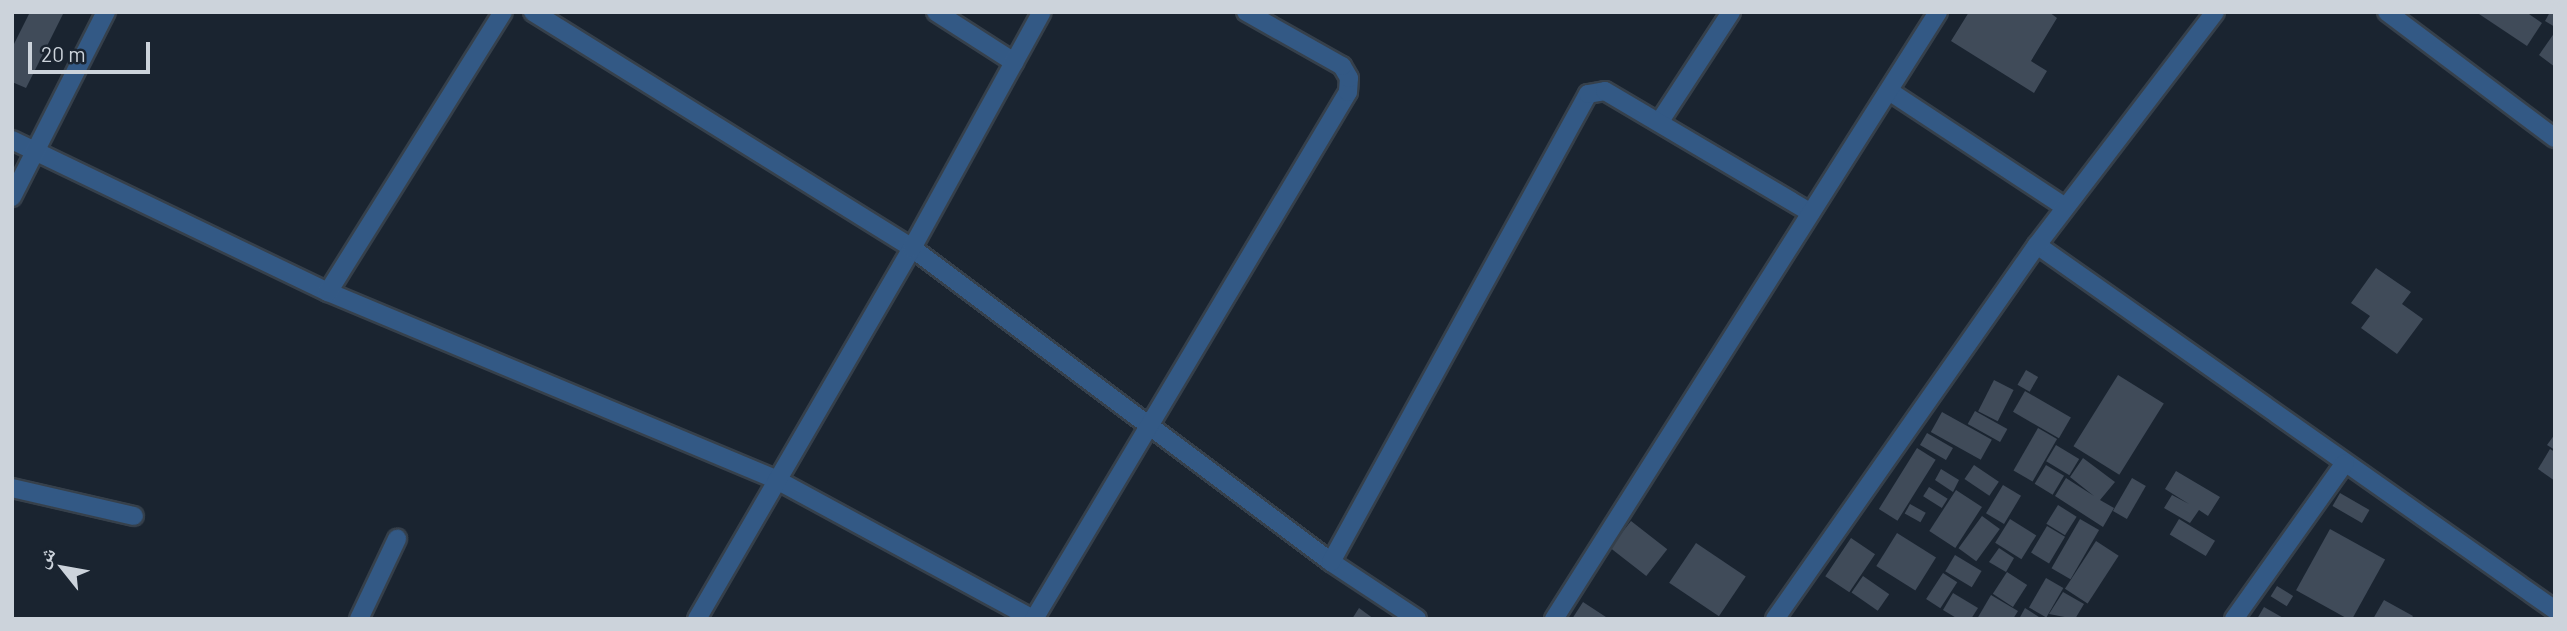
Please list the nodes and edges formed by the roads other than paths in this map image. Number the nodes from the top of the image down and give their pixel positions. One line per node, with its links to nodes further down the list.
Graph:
1 (106, 12): 16 (street)
2 (503, 12): 22 (street)
3 (533, 12): 21 (street)
4 (936, 12): 11 (street)
5 (1042, 12): 11 (street)
6 (1246, 12): 23 (street)
7 (1731, 12): 13 (street)
8 (1938, 12): 12 (street)
9 (2215, 12): 18 (street)
10 (2387, 12): 14 (street)
11 (1014, 62): 21 (street)
12 (1889, 91): 18 (street); 19 (street)
13 (1660, 121): 19 (street); 29 (street)
14 (2555, 138)
15 (12, 140): 16 (street)
16 (37, 152): 17 (street); 22 (street)
17 (12, 197)
18 (2065, 207): 20 (street)
19 (1811, 213): 35 (street)
20 (2038, 245): 24 (street); 36 (street)
21 (912, 248): 23 (street); 25 (street)
22 (328, 292): 25 (street)
23 (1149, 424): 29 (street); 33 (street)
24 (2345, 463): 30 (street); 37 (street)
25 (777, 480): 32 (street); 33 (street)
26 (12, 488): 27 (street)
27 (134, 516)
28 (397, 539): 31 (street)
29 (1331, 562): 34 (street)
30 (2555, 610)
31 (359, 619)
32 (697, 619)
33 (1033, 619)
34 (1417, 619)
35 (1554, 619)
36 (1775, 619)
37 (2234, 619)

